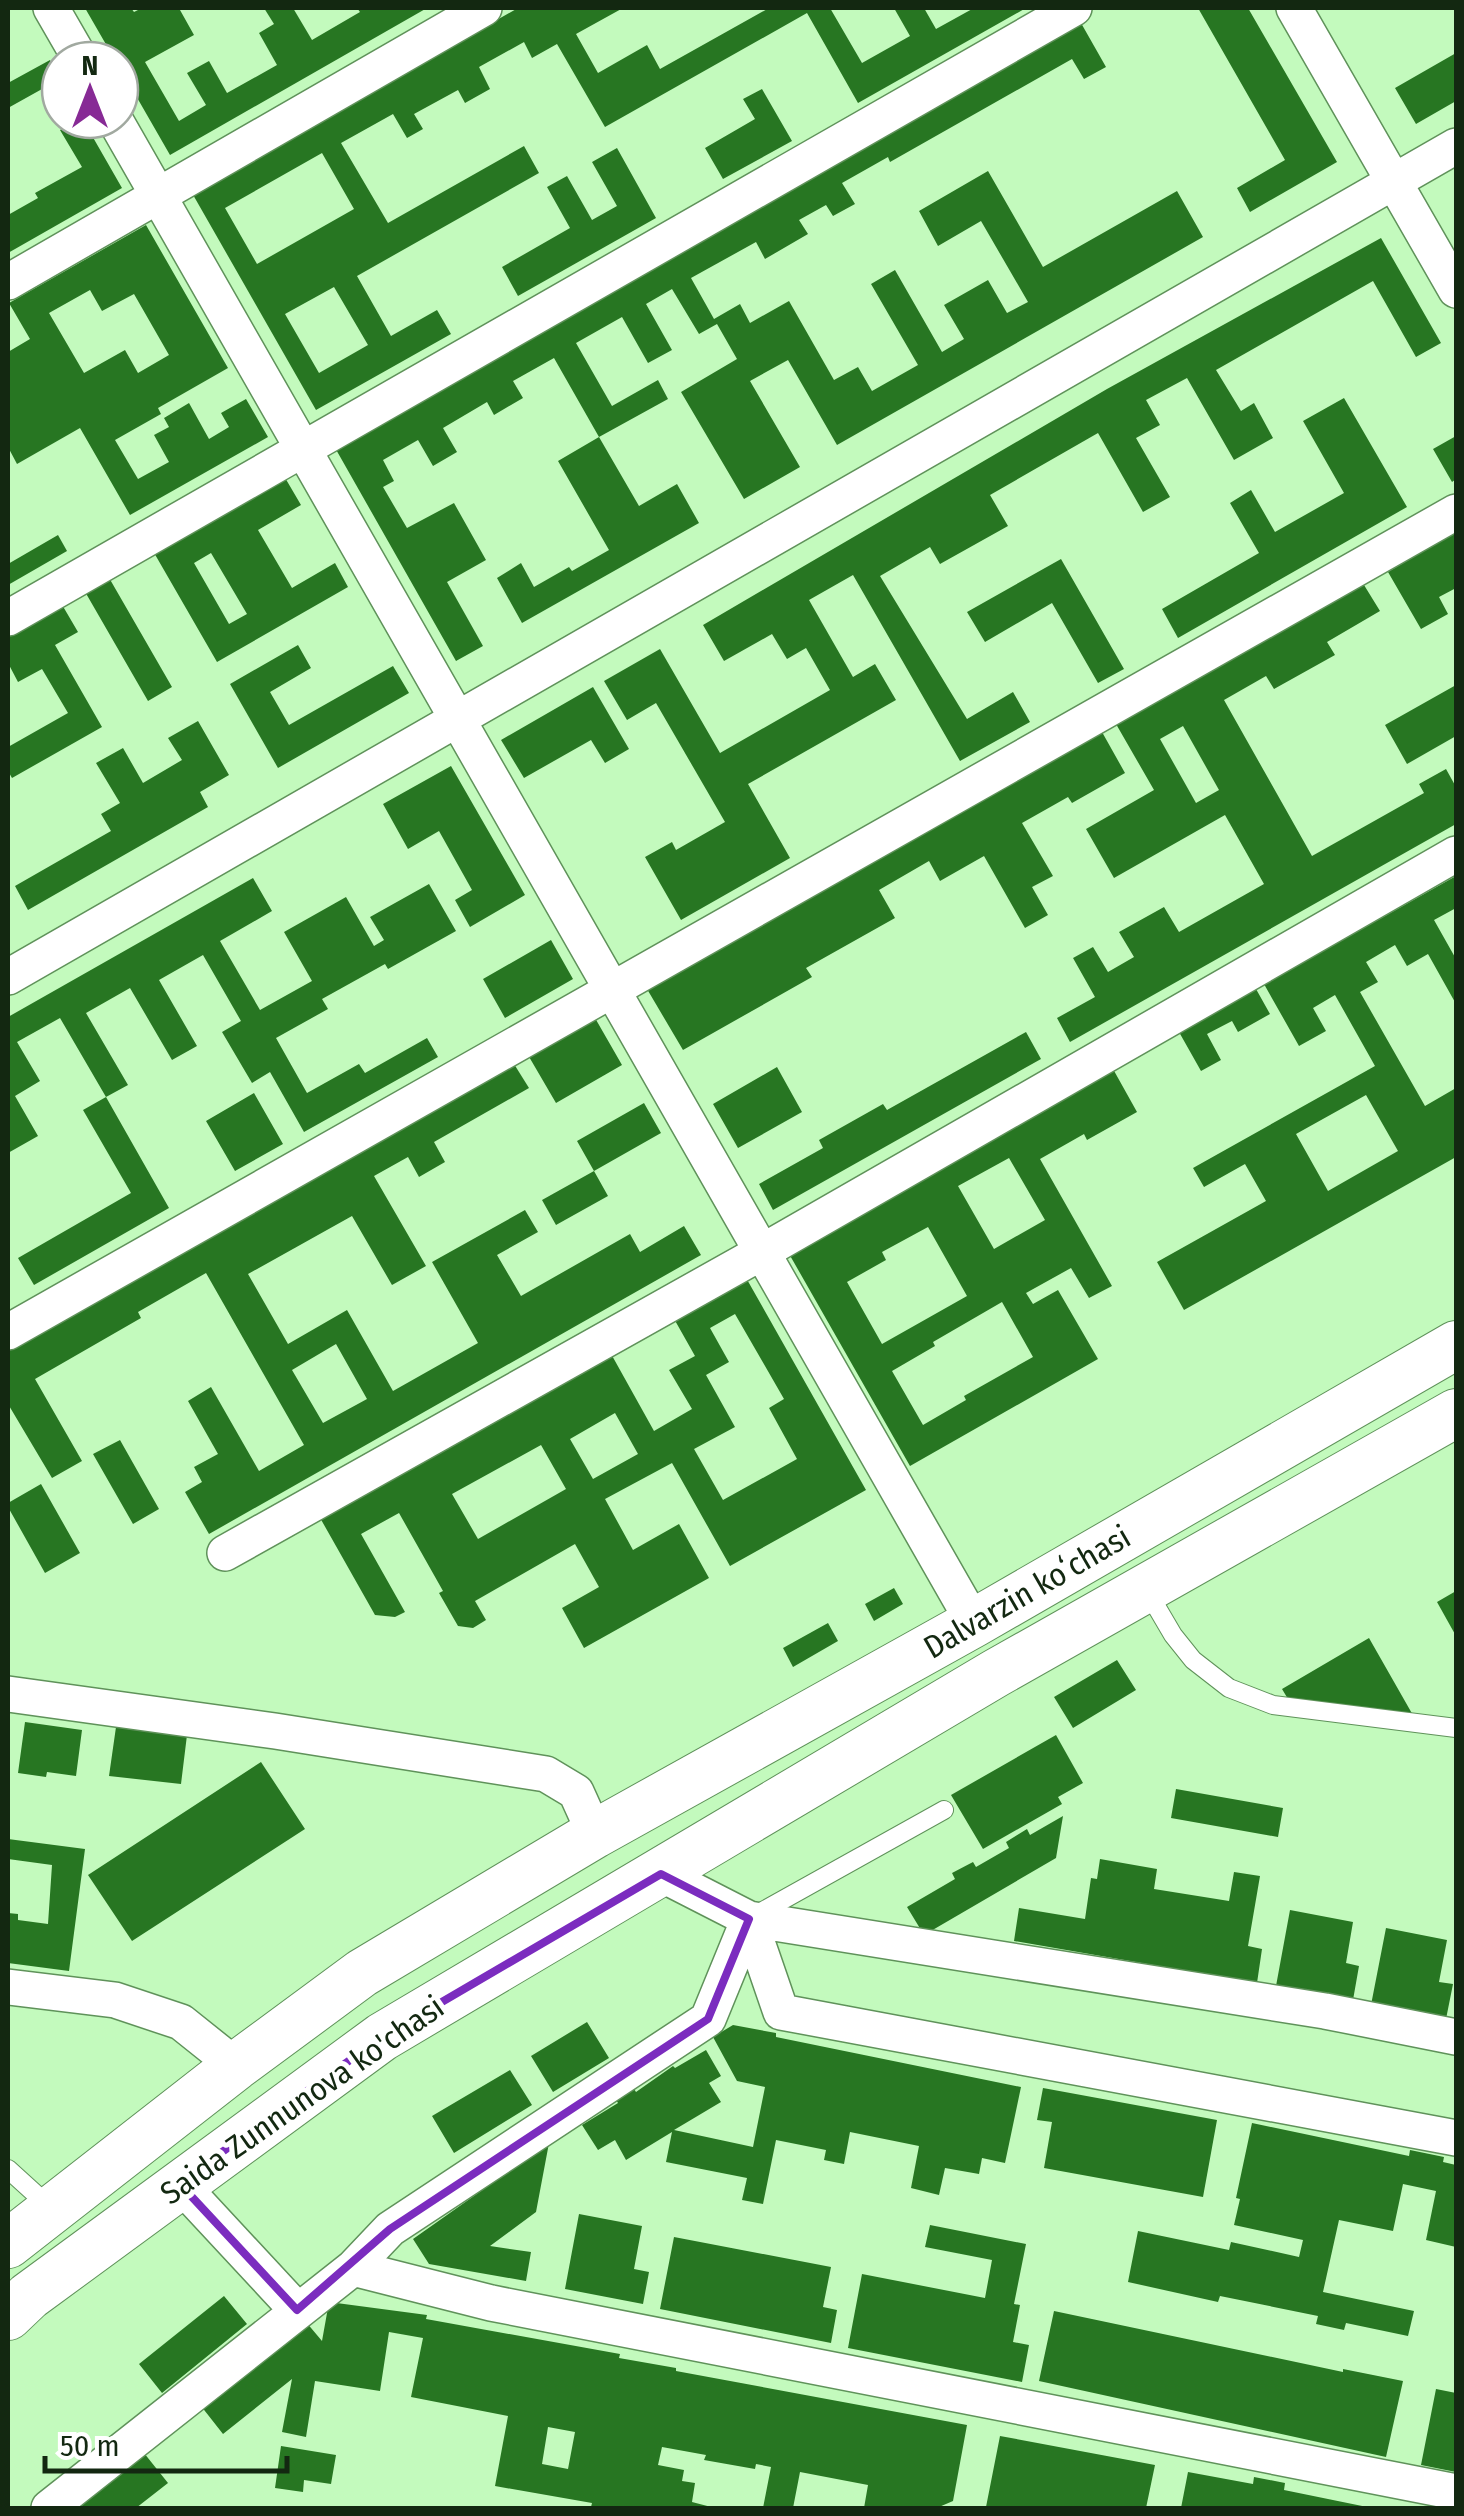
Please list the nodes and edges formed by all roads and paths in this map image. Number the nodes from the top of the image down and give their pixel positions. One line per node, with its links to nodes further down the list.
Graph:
1 (51, 8): 5 (street)
2 (484, 8): 9 (street)
3 (1074, 8): 12 (street)
4 (1294, 8): 8 (street)
5 (69, 40)
6 (126, 140): 9 (street)
7 (1456, 146): 8 (street)
8 (1392, 182): 11 (street); 15 (street)
9 (159, 197): 10 (street); 12 (street)
10 (8, 282)
11 (1456, 290)
12 (304, 451): 14 (street); 15 (street)
13 (1456, 512): 18 (street)
14 (8, 618)
15 (458, 720): 17 (street); 18 (street)
16 (1456, 854): 19 (street)
17 (8, 977)
18 (614, 992): 19 (street); 20 (street)
19 (762, 1252): 23 (street); 25 (street)
20 (8, 1332)
21 (1456, 1345): 25 (main road, Dalvarzin koʻchasi)
22 (1456, 1413): 24 (main road, Dalvarzin koʻchasi)
23 (225, 1553)
24 (1146, 1589): 27 (lane); 30 (main road, Dalvarzin koʻchasi)
25 (974, 1623): 29 (main road, Dalvarzin koʻchasi)
26 (8, 1694): 29 (street)
27 (1456, 1728)
28 (944, 1810): 31 (lane)
29 (595, 1834): 33 (main road, Saida Zunnunova ko'chasi)
30 (661, 1874): 31 (street); 34 (main road, Saida Zunnunova ko'chasi)
31 (750, 1919): 35 (street); 37 (street); 42 (street)
32 (8, 1987): 36 (street)
33 (341, 1988): 34 (main road); 36 (main road, Saida Zunnunova ko'chasi)
34 (382, 2037): 39 (main road, Saida Zunnunova ko'chasi)
35 (1456, 2038)
36 (236, 2066): 40 (main road, Saida Zunnunova ko'chasi)
37 (1456, 2138)
38 (8, 2169): 40 (lane)
39 (180, 2183): 43 (street); 44 (main road, Saida Zunnunova ko'chasi)
40 (52, 2209): 41 (main road, Saida Zunnunova ko'chasi)
41 (8, 2244)
42 (353, 2268): 43 (street); 45 (street)
43 (297, 2310): 46 (street)
44 (8, 2316)
45 (1456, 2492)
46 (48, 2508)

